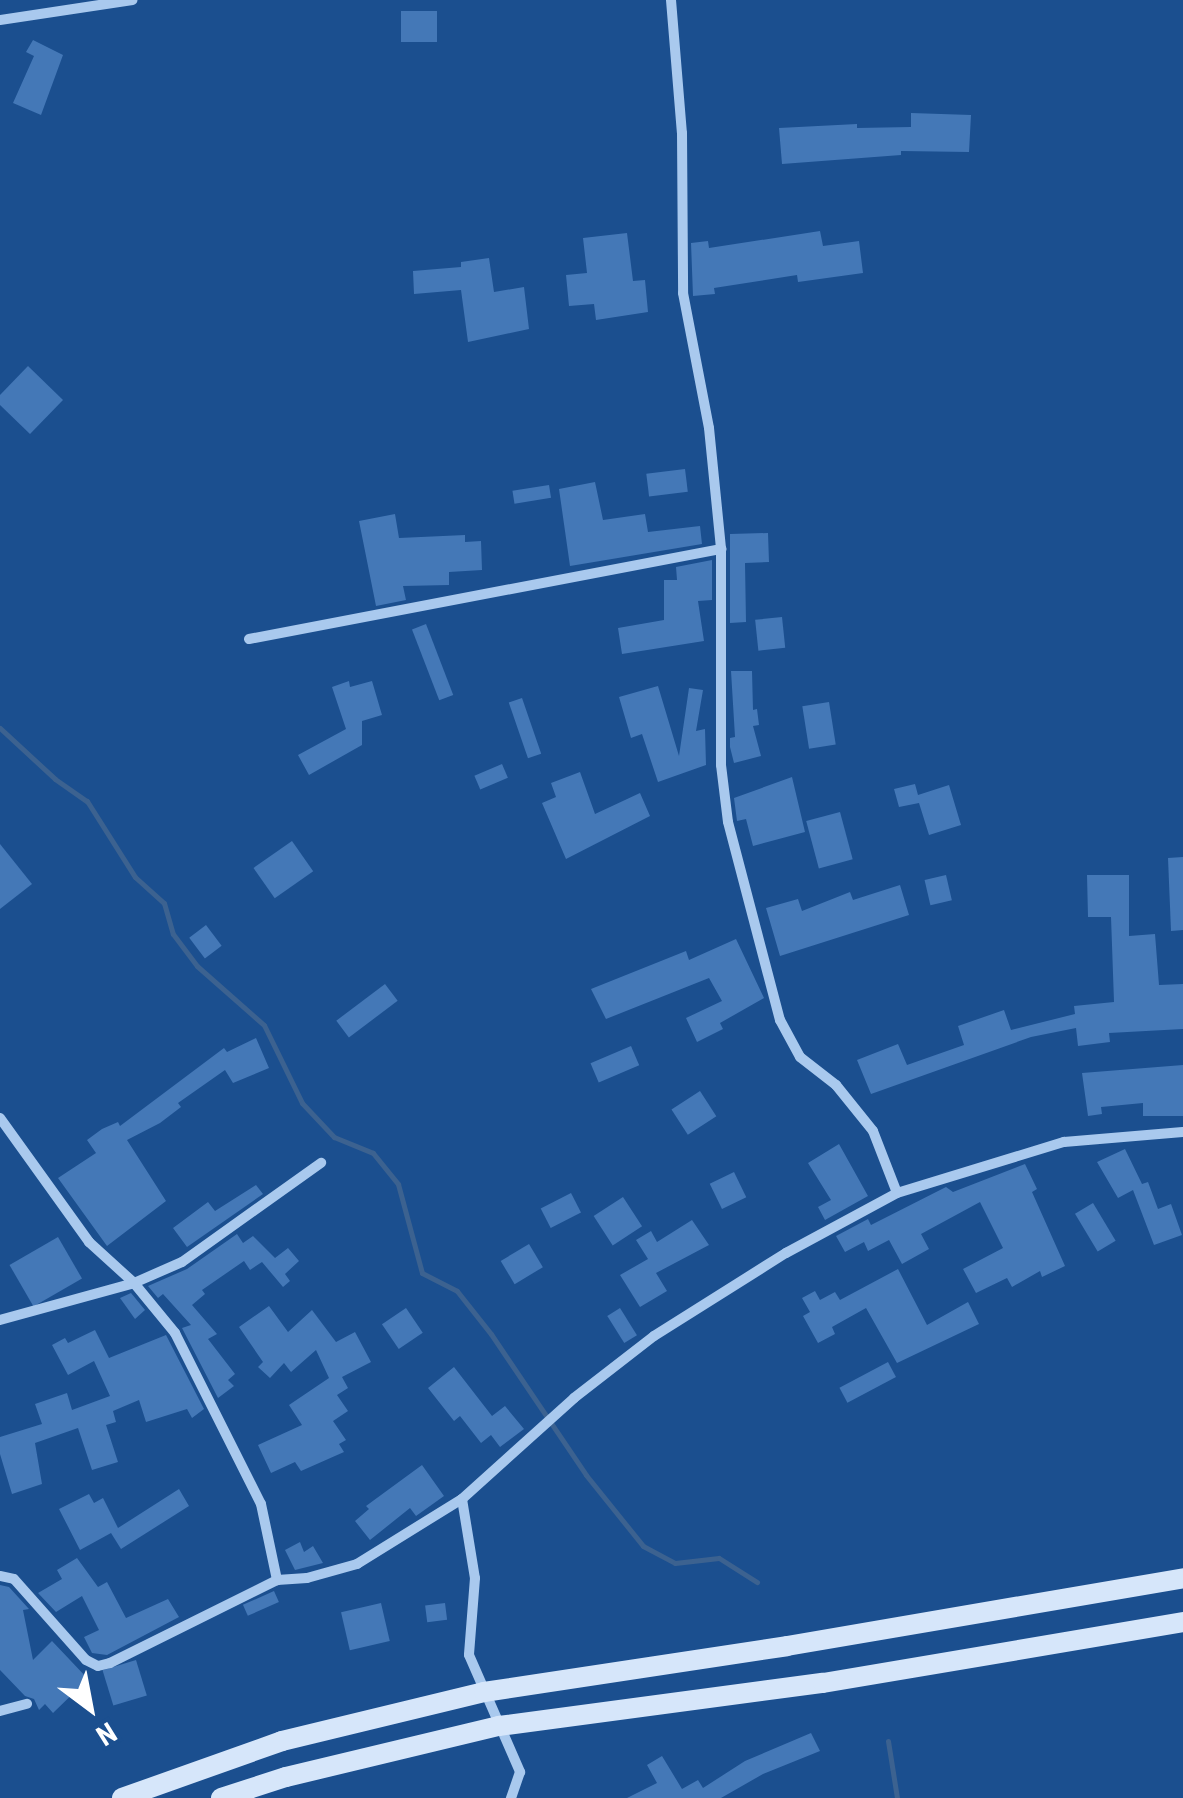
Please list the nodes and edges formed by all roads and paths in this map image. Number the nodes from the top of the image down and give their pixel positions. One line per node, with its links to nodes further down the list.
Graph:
1 (133, 0): 3 (street)
2 (671, 0): 4 (street)
3 (0, 20)
4 (721, 549): 5 (street); 9 (street)
5 (249, 639)
6 (1, 1126): 10 (street)
7 (1183, 1132): 9 (street)
8 (321, 1163): 10 (street)
9 (897, 1193): 12 (street)
10 (134, 1283): 11 (street); 15 (street)
11 (0, 1320)
12 (462, 1500): 15 (street); 17 (street)
13 (0, 1576): 15 (street)
14 (1183, 1578): 17 (main road)
15 (277, 1580)
16 (1183, 1622): 20 (main road)
17 (484, 1692): 20 (street); 21 (main road)
18 (27, 1704): 19 (street)
19 (0, 1711)
20 (499, 1726): 22 (main road); 23 (street)
21 (122, 1798)
22 (221, 1798)
23 (511, 1798)

